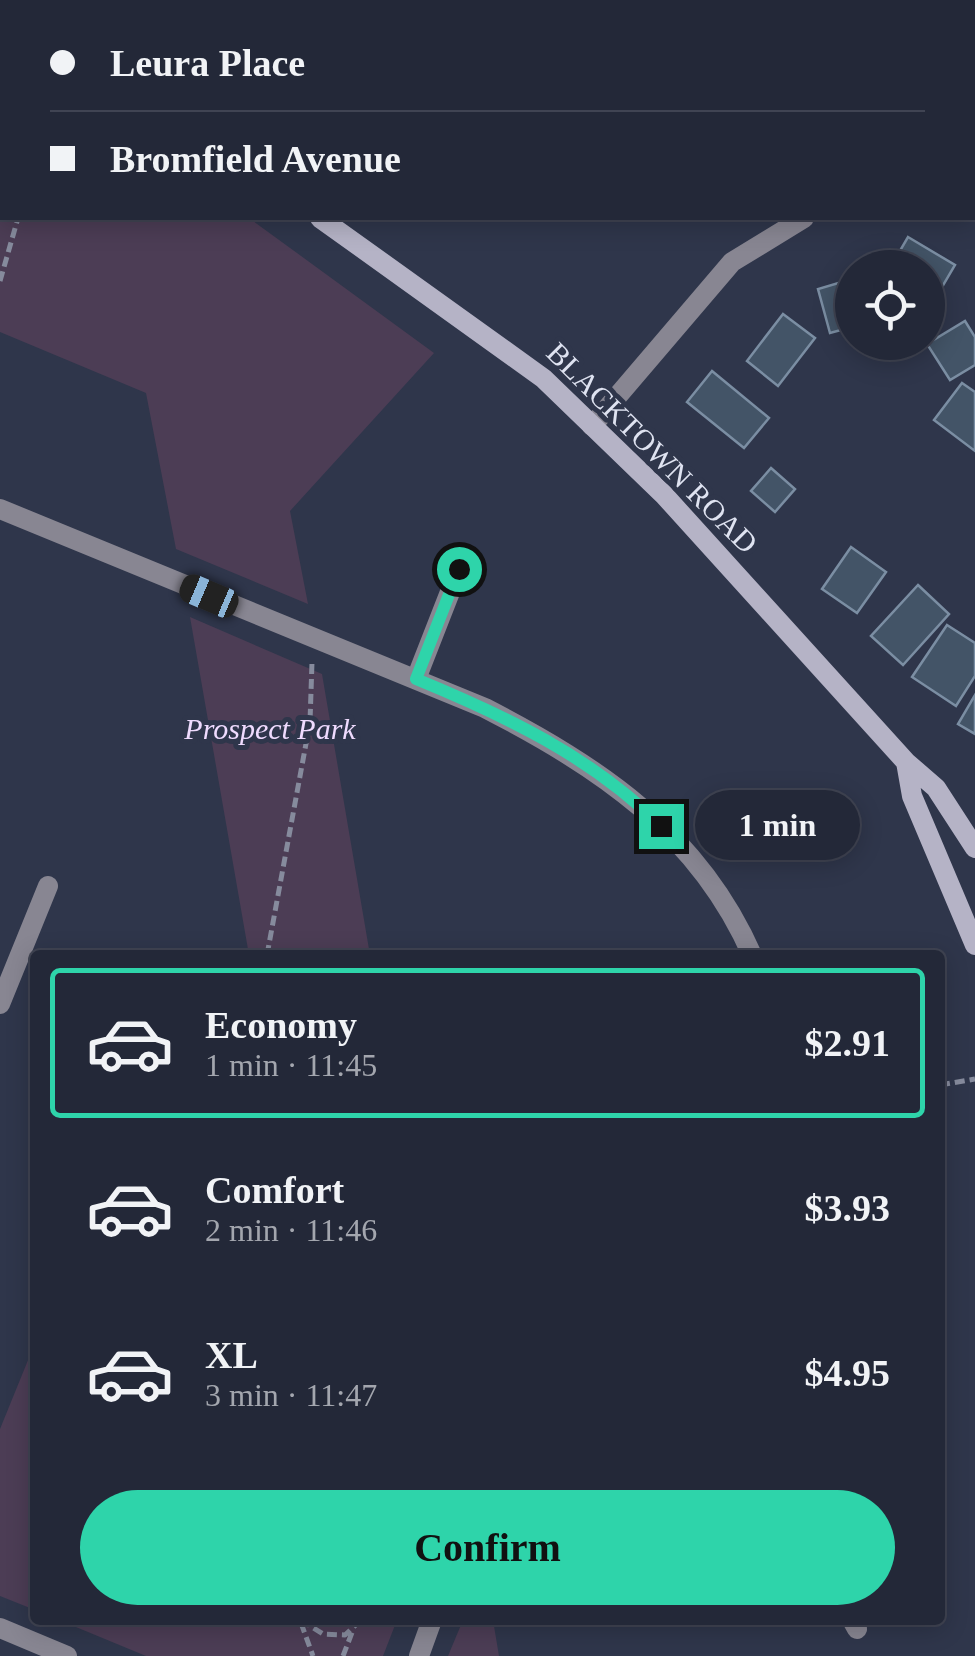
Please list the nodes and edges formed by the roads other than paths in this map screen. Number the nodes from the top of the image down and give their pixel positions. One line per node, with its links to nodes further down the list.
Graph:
1 (323, 220): 3 (main road, BLACKTOWN ROAD)
2 (801, 220): 3 (street)
3 (592, 426): 7 (main road, BLACKTOWN ROAD)
4 (0, 509): 6 (street)
5 (459, 569): 6 (street)
6 (416, 679): 11 (street)
7 (906, 762): 8 (main road, BLACKTOWN ROAD); 10 (main road, BLACKTOWN ROAD)
8 (975, 848)
9 (48, 886): 12 (street)
10 (975, 945)
11 (749, 950)
12 (0, 1004)
13 (430, 1625): 16 (street)
14 (0, 1628): 15 (street)
15 (67, 1656)
16 (419, 1656)

